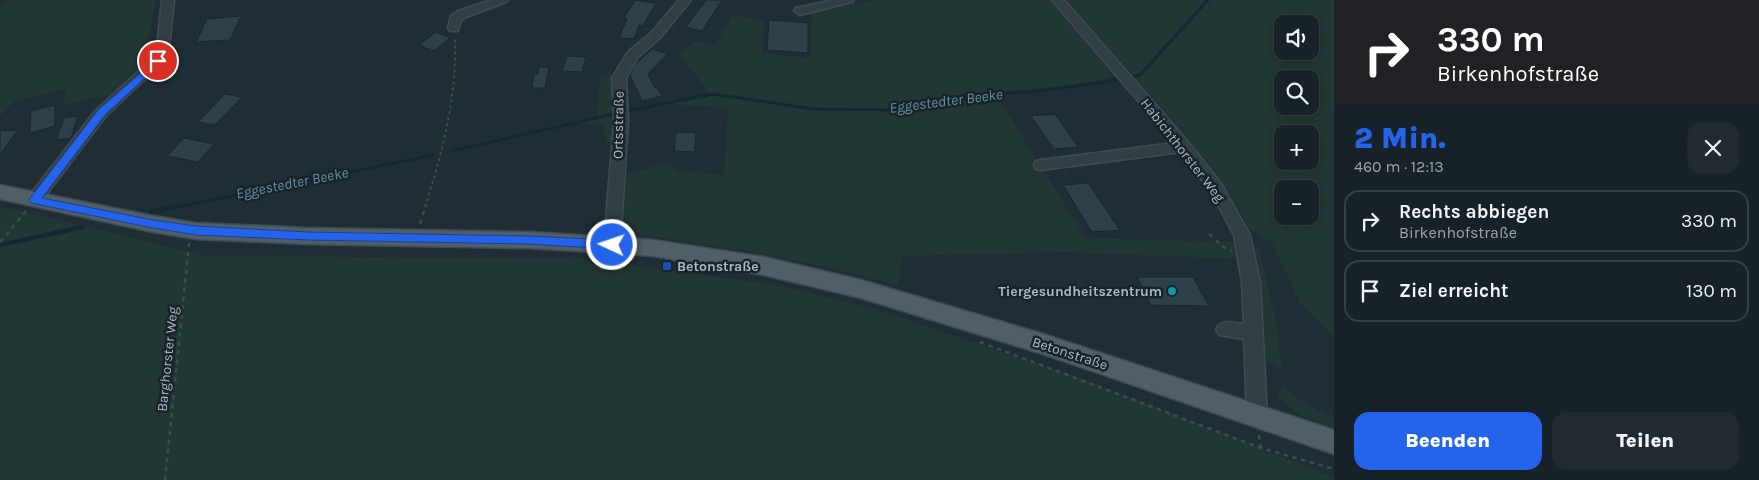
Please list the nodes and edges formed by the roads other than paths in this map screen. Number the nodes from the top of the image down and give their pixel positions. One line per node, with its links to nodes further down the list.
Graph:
1 (168, 0): 11 (street)
2 (502, 0): 7 (street)
3 (685, 0): 12 (street, Ortsstraße)
4 (848, 0): 6 (street)
5 (1058, 0): 8 (street, Habichthorster Weg)
6 (800, 11)
7 (454, 28)
8 (1184, 147): 9 (street); 13 (street, Habichthorster Weg)
9 (1041, 165)
10 (0, 192): 11 (main road, Betonstraße)
11 (34, 200): 12 (main road, Betonstraße)
12 (612, 245): 16 (main road, Betonstraße)
13 (1246, 257): 15 (street, Habichthorster Weg)
14 (1226, 330): 15 (street)
15 (1253, 332): 16 (street, Habichthorster Weg)
16 (1257, 415): 17 (main road, Betonstraße)
17 (1334, 442)

